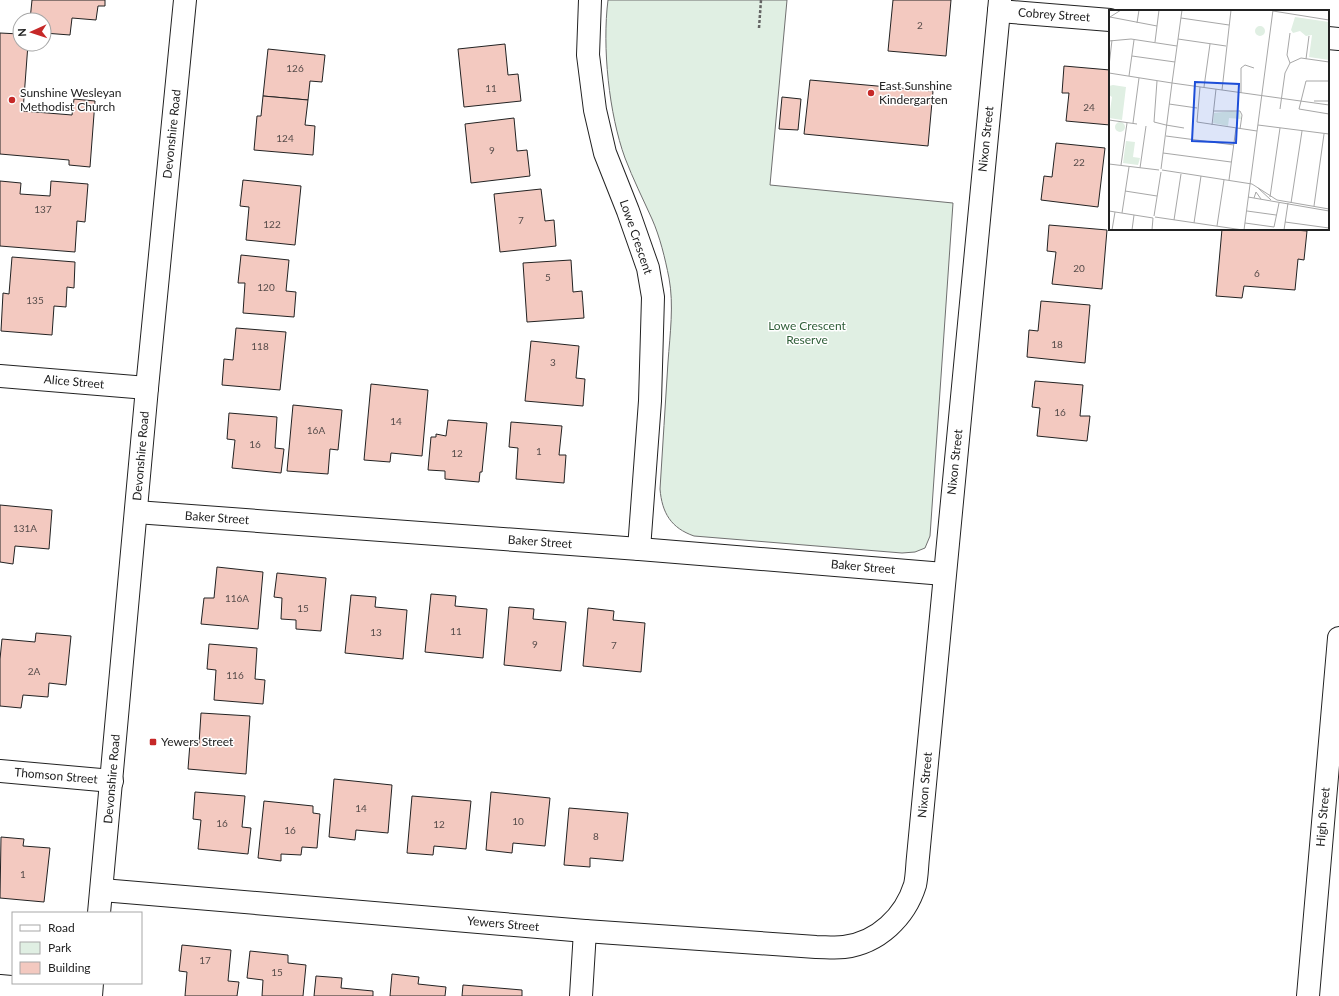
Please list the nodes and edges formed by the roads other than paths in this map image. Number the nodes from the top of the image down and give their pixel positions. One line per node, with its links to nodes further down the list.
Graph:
1 (184, 0): 6 (street, Devonshire Road)
2 (590, 0): 8 (street, Lowe Crescent)
3 (999, 6): 4 (street, Cobrey Street); 9 (street, Nixon Street)
4 (1109, 20)
5 (0, 376): 6 (street, Alice Street)
6 (147, 388): 7 (street, Devonshire Road)
7 (136, 512): 8 (street, Baker Street); 12 (street, Devonshire Road)
8 (639, 549): 9 (street, Baker Street)
9 (944, 574): 15 (street, Nixon Street)
10 (1339, 638): 20 (street, High Street)
11 (0, 771): 12 (street, Thomson Street)
12 (112, 780): 13 (street, Devonshire Road)
13 (102, 890): 14 (street, Devonshire Road); 16 (street, Yewers Street)
14 (99, 912)
15 (896, 919): 16 (street, Yewers Street)
16 (585, 931): 19 (street)
17 (0, 986): 18 (street)
18 (91, 991)
19 (581, 996)
20 (1308, 996)

